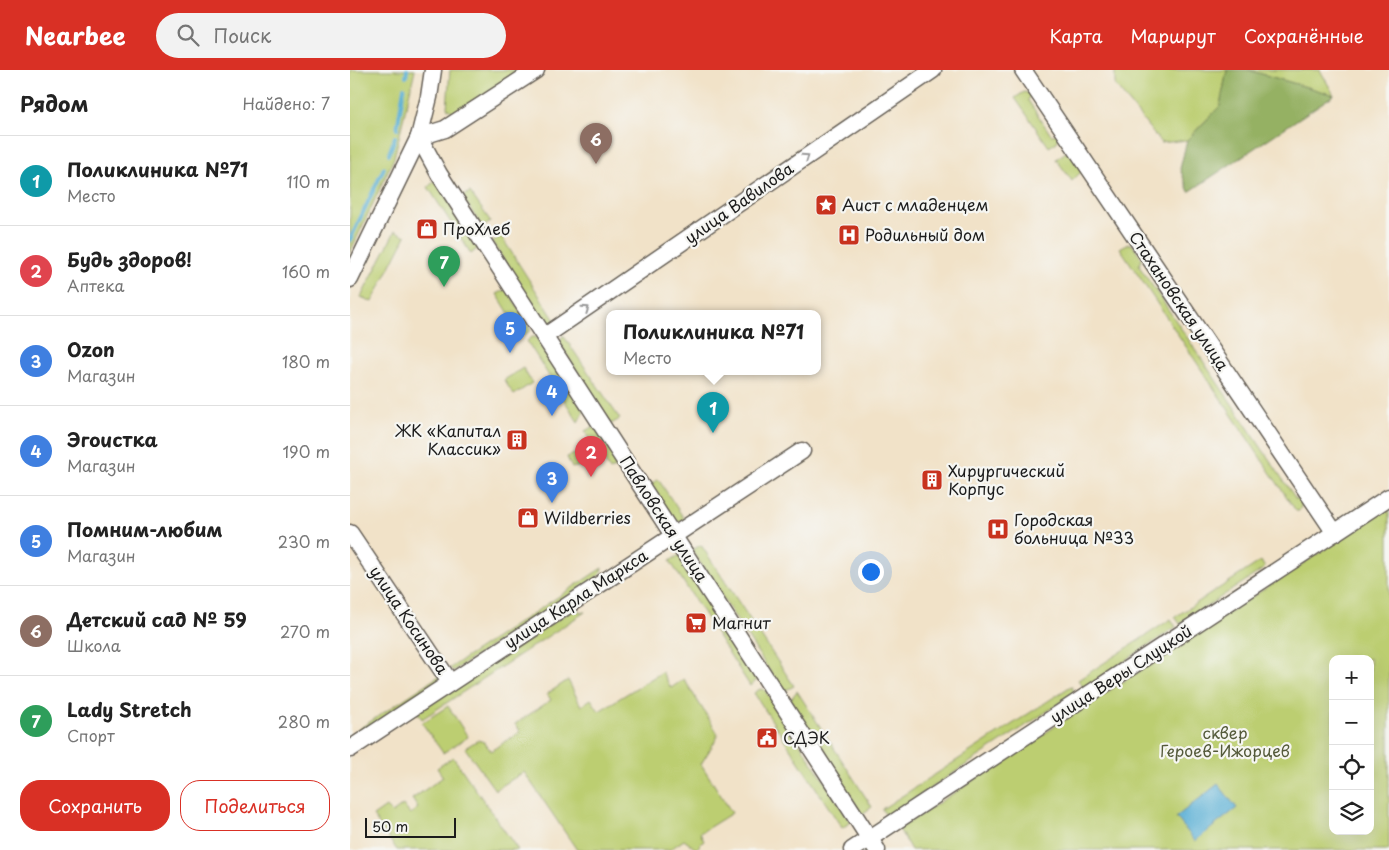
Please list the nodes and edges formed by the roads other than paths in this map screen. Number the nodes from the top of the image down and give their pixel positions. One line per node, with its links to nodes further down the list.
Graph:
1 (433, 70): 5 (street)
2 (536, 70): 5 (street)
3 (933, 70): 7 (street, улица Вавилова, one-way to 3)
4 (1023, 70): 10 (street, Стахановская улица)
5 (419, 137): 6 (street); 7 (street, Павловская улица)
6 (350, 280)
7 (545, 336): 12 (street, Павловская улица)
8 (802, 451): 12 (street, улица Карла Маркса)
9 (1389, 498): 10 (street, улица Веры Слуцкой)
10 (1334, 533): 15 (street, улица Веры Слуцкой)
11 (350, 534): 13 (street, улица Косинова)
12 (674, 535): 13 (street, улица Карла Маркса); 15 (street, Павловская улица)
13 (450, 682): 14 (street, улица Карла Маркса)
14 (350, 749)
15 (874, 844): 16 (street, улица Веры Слуцкой)
16 (852, 850)

